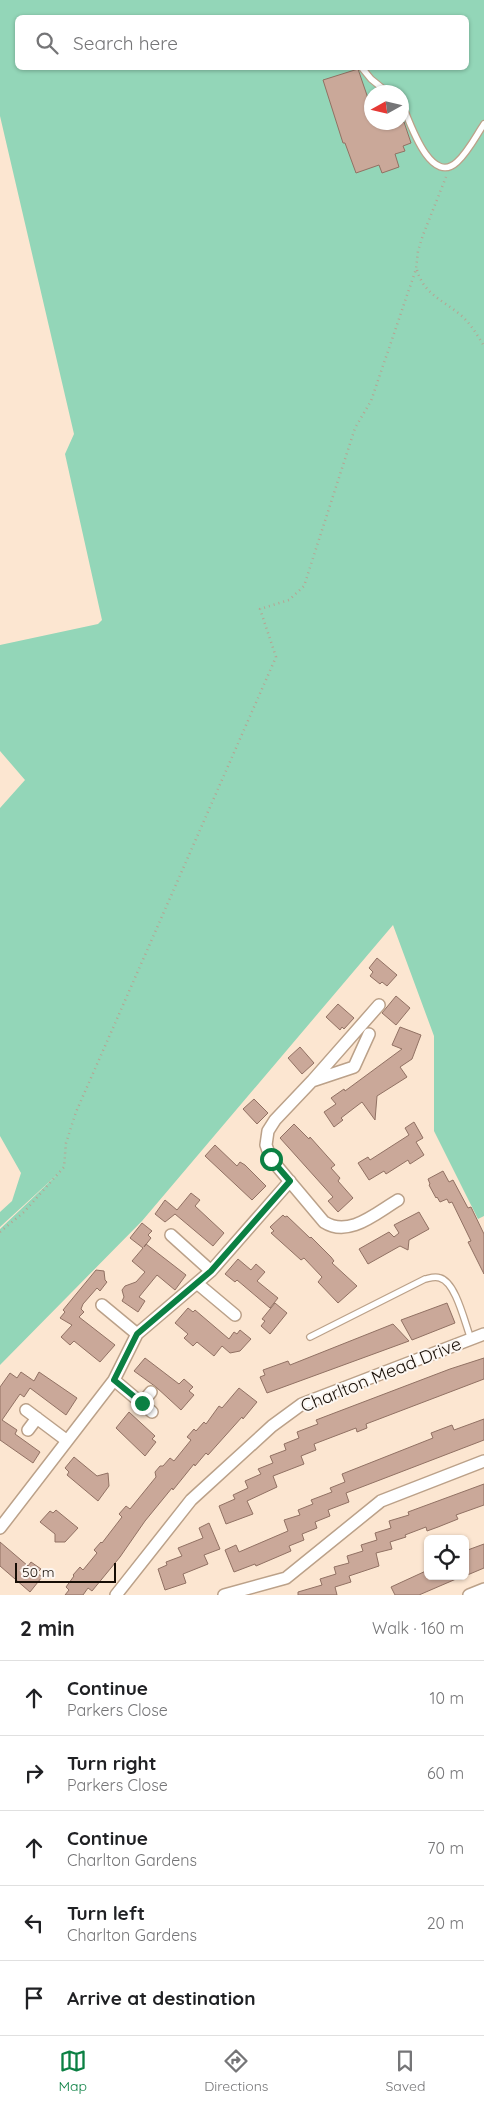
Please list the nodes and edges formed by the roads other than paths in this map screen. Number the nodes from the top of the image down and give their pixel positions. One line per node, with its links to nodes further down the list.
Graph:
1 (364, 70): 2 (lane)
2 (378, 85)
3 (409, 119): 4 (lane)
4 (484, 124)
5 (378, 1005): 7 (street)
6 (369, 1034): 7 (street)
7 (312, 1081): 8 (street)
8 (290, 1181): 9 (street); 11 (street)
9 (398, 1200)
10 (171, 1235): 11 (street)
11 (211, 1271): 12 (street)
12 (198, 1284): 14 (street); 15 (street)
13 (109, 1307): 15 (street)
14 (235, 1315)
15 (137, 1334): 19 (street)
16 (484, 1334): 18 (street, Charlton Mead Drive)
17 (310, 1337): 18 (lane)
18 (471, 1339): 30 (street, Charlton Mead Drive)
19 (114, 1380): 21 (street); 26 (street)
20 (151, 1392): 21 (street)
21 (142, 1403): 23 (street)
22 (26, 1410): 24 (street)
23 (152, 1412)
24 (37, 1418): 25 (street); 26 (street)
25 (28, 1430)
26 (66, 1440): 28 (street)
27 (484, 1461): 31 (street)
28 (0, 1528)
29 (484, 1589): 32 (street)
30 (116, 1595)
31 (224, 1595)
32 (469, 1595)

